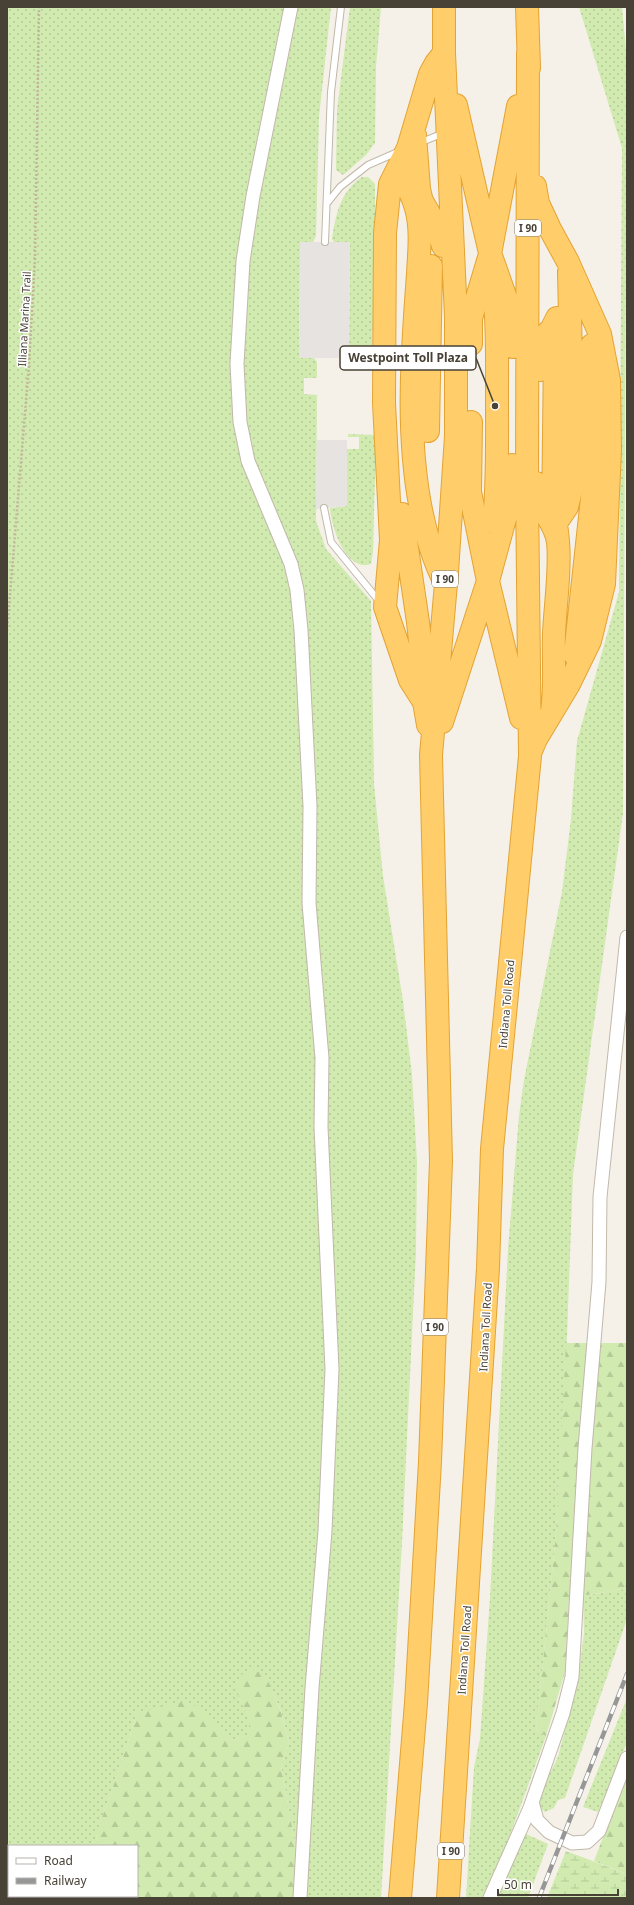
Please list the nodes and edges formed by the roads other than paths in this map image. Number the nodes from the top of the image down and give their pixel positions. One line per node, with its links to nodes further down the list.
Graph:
1 (291, 7): 40 (street)
2 (342, 7): 15 (lane)
3 (444, 7): 5 (highway, I 90)
4 (526, 7): 6 (highway, I 90); 8 (highway)
5 (444, 51): 7 (highway, I 90); 9 (highway, I 90); 10 (highway)
6 (528, 52): 8 (highway, I 90); 11 (highway, I 90); 12 (highway)
7 (455, 98): 9 (lane); 20 (highway, I 90)
8 (519, 101): 11 (highway); 20 (highway, I 90)
9 (448, 130): 10 (lane); 16 (highway, I 90)
10 (413, 140): 13 (highway); 14 (highway); 15 (lane)
11 (528, 142): 12 (highway); 36 (highway, I 90)
12 (534, 169): 17 (highway); 21 (highway)
13 (398, 184): 22 (highway); 23 (highway); 27 (highway)
14 (422, 201): 19 (highway); 22 (highway)
15 (328, 202): 18 (lane)
16 (451, 202): 19 (highway); 28 (highway, I 90)
17 (550, 229): 21 (highway); 26 (highway)
18 (325, 242)
19 (443, 246): 25 (highway)
20 (490, 254): 29 (highway, I 90); 29 (highway, I 90)
21 (567, 260): 26 (highway); 34 (highway)
22 (421, 458): 23 (highway); 25 (highway); 28 (highway)
23 (400, 498): 27 (highway); 32 (highway)
24 (324, 508): 30 (lane)
25 (438, 520): 28 (highway)
26 (555, 533): 34 (highway)
27 (391, 540): 30 (highway)
28 (446, 578): 33 (highway, I 90)
29 (488, 581): 35 (highway, I 90); 36 (highway, I 90)
30 (385, 607): 31 (lane); 35 (highway)
31 (405, 643)
32 (419, 668): 33 (lane); 35 (highway)
33 (436, 696): 35 (highway, I 90)
34 (552, 714): 36 (highway)
35 (431, 747): 41 (highway, I 90)
36 (530, 756): 42 (highway, Indiana Toll Road / I 90)
37 (627, 937): 39 (street)
38 (627, 1758): 39 (street)
39 (532, 1802): 43 (street)
40 (300, 1898)
41 (400, 1898)
42 (448, 1898)
43 (490, 1898)

